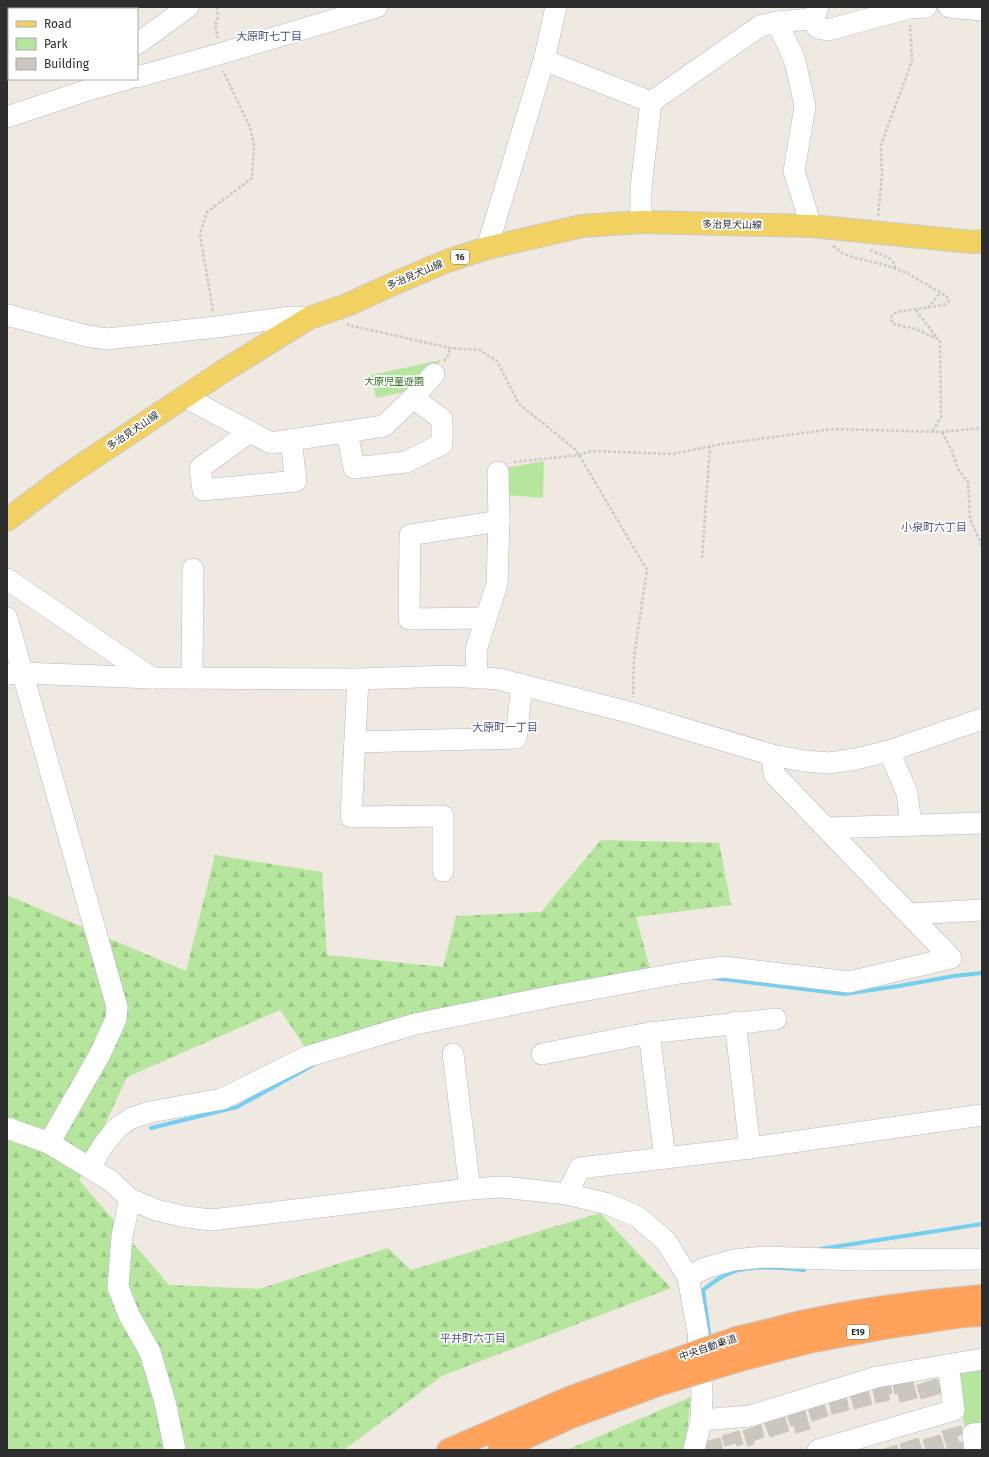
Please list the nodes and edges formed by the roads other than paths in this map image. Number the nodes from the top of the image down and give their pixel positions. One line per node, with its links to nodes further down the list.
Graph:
1 (188, 7): 9 (street)
2 (376, 7): 11 (street)
3 (556, 7): 10 (street)
4 (949, 7): 6 (street)
5 (918, 8): 7 (street)
6 (982, 10)
7 (814, 13): 8 (street)
8 (777, 22): 14 (street); 17 (street)
9 (138, 43)
10 (544, 60): 14 (street); 19 (street)
11 (138, 77)
12 (121, 80): 13 (street)
13 (93, 84): 15 (street)
14 (651, 102): 16 (street)
15 (7, 118)
16 (641, 222): 17 (main road, 多治見犬山線 / 16); 19 (main road, 多治見犬山線 / 16)
17 (820, 227): 18 (main road, 多治見犬山線 / 16)
18 (982, 241)
19 (487, 248): 21 (main road, 多治見犬山線 / 16)
20 (7, 316): 21 (street)
21 (310, 318): 23 (main road, 多治見犬山線 / 16)
22 (434, 374): 24 (street)
23 (185, 397): 25 (street); 29 (main road, 多治見犬山線 / 16)
24 (413, 398): 26 (street); 26 (street)
25 (250, 432): 27 (street); 27 (street)
26 (347, 432): 27 (street)
27 (291, 440)
28 (506, 467): 30 (street)
29 (7, 520)
30 (499, 521): 34 (street); 34 (street)
31 (193, 569): 37 (street)
32 (7, 579): 36 (street)
33 (7, 618): 35 (street)
34 (486, 618): 38 (street)
35 (14, 673): 36 (street); 58 (street)
36 (153, 678): 37 (street)
37 (192, 678): 39 (street)
38 (477, 678): 39 (street); 40 (street)
39 (358, 679): 42 (street)
40 (522, 685): 42 (street); 44 (street)
41 (982, 719): 43 (street)
42 (355, 742): 48 (street)
43 (889, 751): 44 (street); 46 (street)
44 (772, 755): 47 (street)
45 (982, 823): 46 (street)
46 (911, 825): 47 (street)
47 (826, 828): 50 (street)
48 (443, 871)
49 (982, 910): 50 (street)
50 (910, 914): 61 (street)
51 (776, 1019): 52 (street)
52 (735, 1022): 53 (street); 59 (street)
53 (649, 1033): 55 (street); 60 (street)
54 (453, 1054): 62 (street)
55 (542, 1054)
56 (982, 1115): 59 (street)
57 (7, 1128): 58 (street)
58 (49, 1143): 61 (street)
59 (750, 1148): 60 (street)
60 (665, 1158): 63 (street)
61 (90, 1167): 64 (street)
62 (470, 1189): 63 (street); 64 (street)
63 (567, 1194): 66 (street)
64 (130, 1199): 74 (street)
65 (982, 1259): 66 (street)
66 (688, 1277): 72 (street)
67 (982, 1296): 71 (highway, 中央自動車道 / E19, bridge)
68 (982, 1315): 71 (highway, 中央自動車道 / E19, bridge)
69 (982, 1359): 70 (street)
70 (947, 1365): 72 (street); 78 (street)
71 (658, 1376): 75 (highway, 中央自動車道 / E19); 76 (highway, 中央自動車道 / E19)
72 (701, 1420): 77 (street)
73 (982, 1433): 79 (street)
74 (175, 1450)
75 (448, 1450)
76 (499, 1450)
77 (694, 1450)
78 (818, 1450)
79 (975, 1450)

